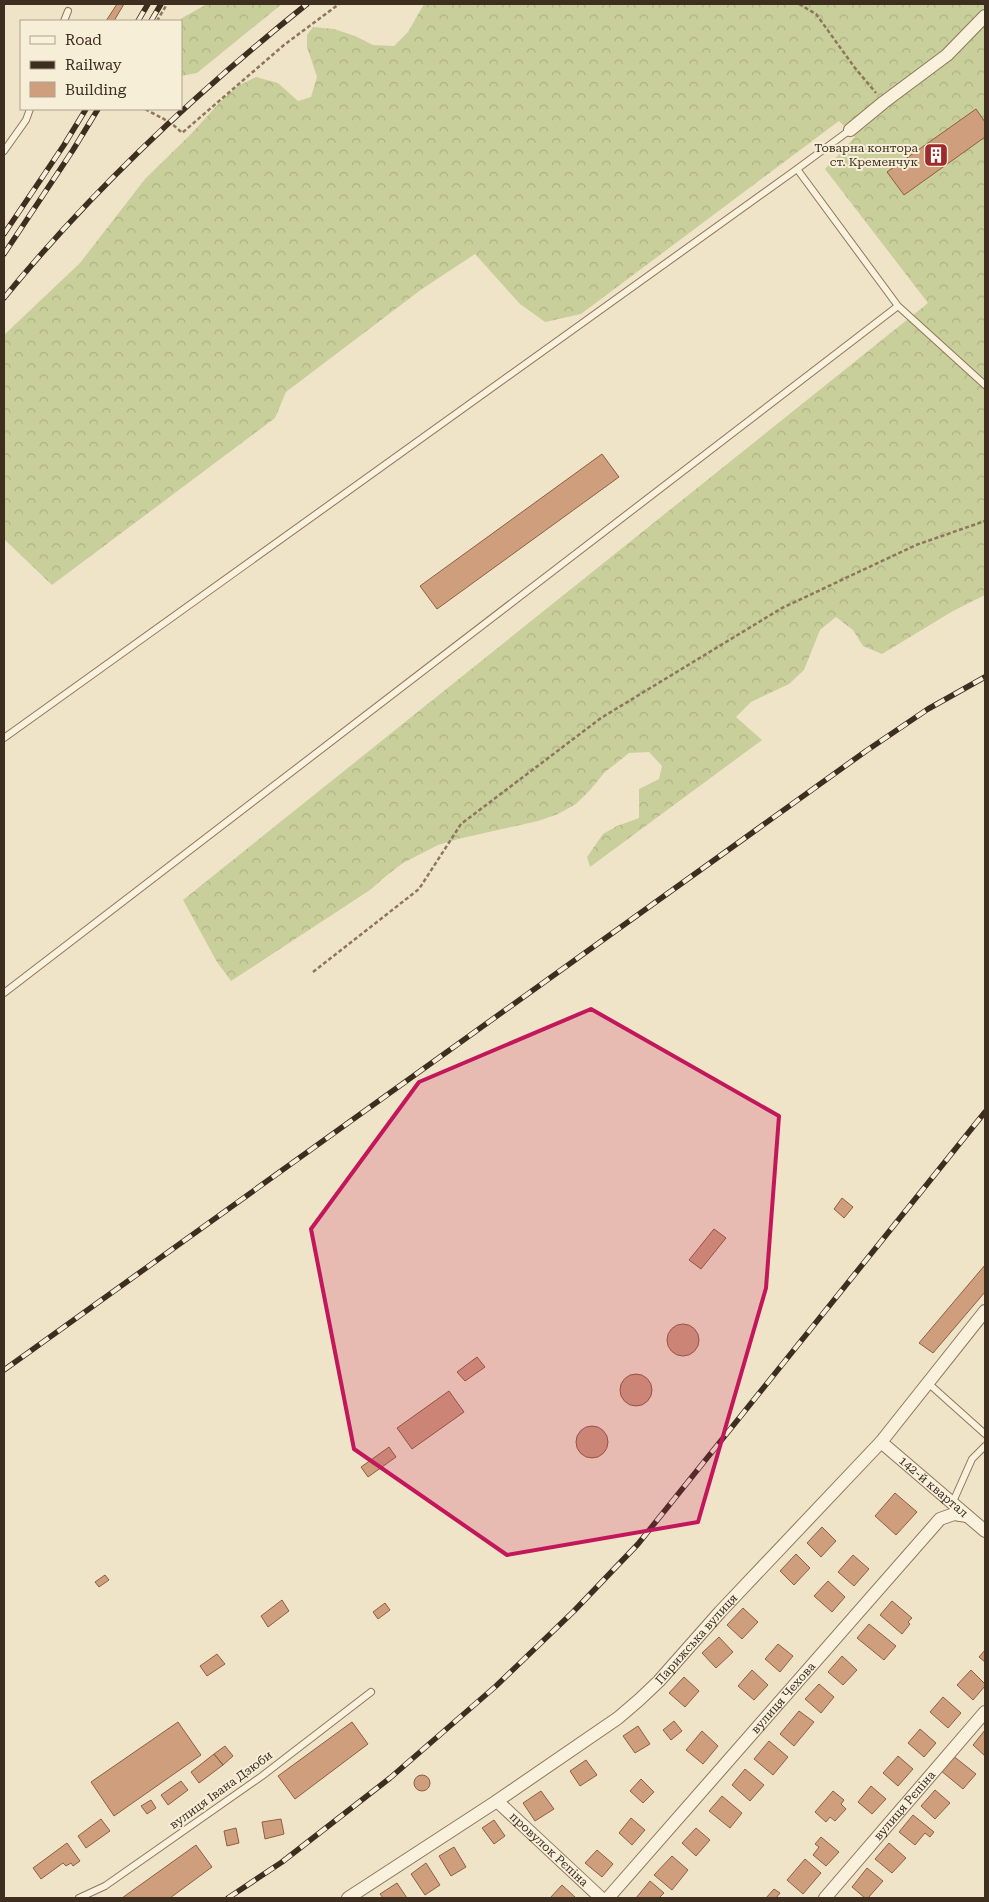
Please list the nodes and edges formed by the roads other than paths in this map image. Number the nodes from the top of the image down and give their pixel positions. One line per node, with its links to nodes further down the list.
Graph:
1 (68, 11): 3 (lane)
2 (985, 16): 5 (street)
3 (64, 20)
4 (30, 110): 6 (lane)
5 (850, 130): 7 (lane)
6 (4, 150)
7 (797, 169): 8 (lane); 10 (lane)
8 (898, 306): 9 (lane); 11 (lane)
9 (985, 385)
10 (4, 738)
11 (4, 993)
12 (985, 1311): 13 (street, Парижська вулиця)
13 (928, 1383): 14 (lane); 15 (street, Парижська вулиця)
14 (985, 1434)
15 (881, 1442): 17 (street, 142-й квартал); 22 (street, Парижська вулиця)
16 (985, 1446): 17 (lane)
17 (952, 1504): 18 (street, 142-й квартал)
18 (967, 1516): 19 (street, 142-й квартал); 26 (street, вулиця Чехова)
19 (985, 1531)
20 (371, 1692): 23 (lane, вулиця Івана Дзюби)
21 (985, 1712): 27 (street, вулиця Рєпіна)
22 (497, 1801): 24 (street, Парижська вулиця); 25 (street, провулок Рєпіна)
23 (79, 1898)
24 (348, 1898)
25 (601, 1898)
26 (608, 1898)
27 (825, 1898)

